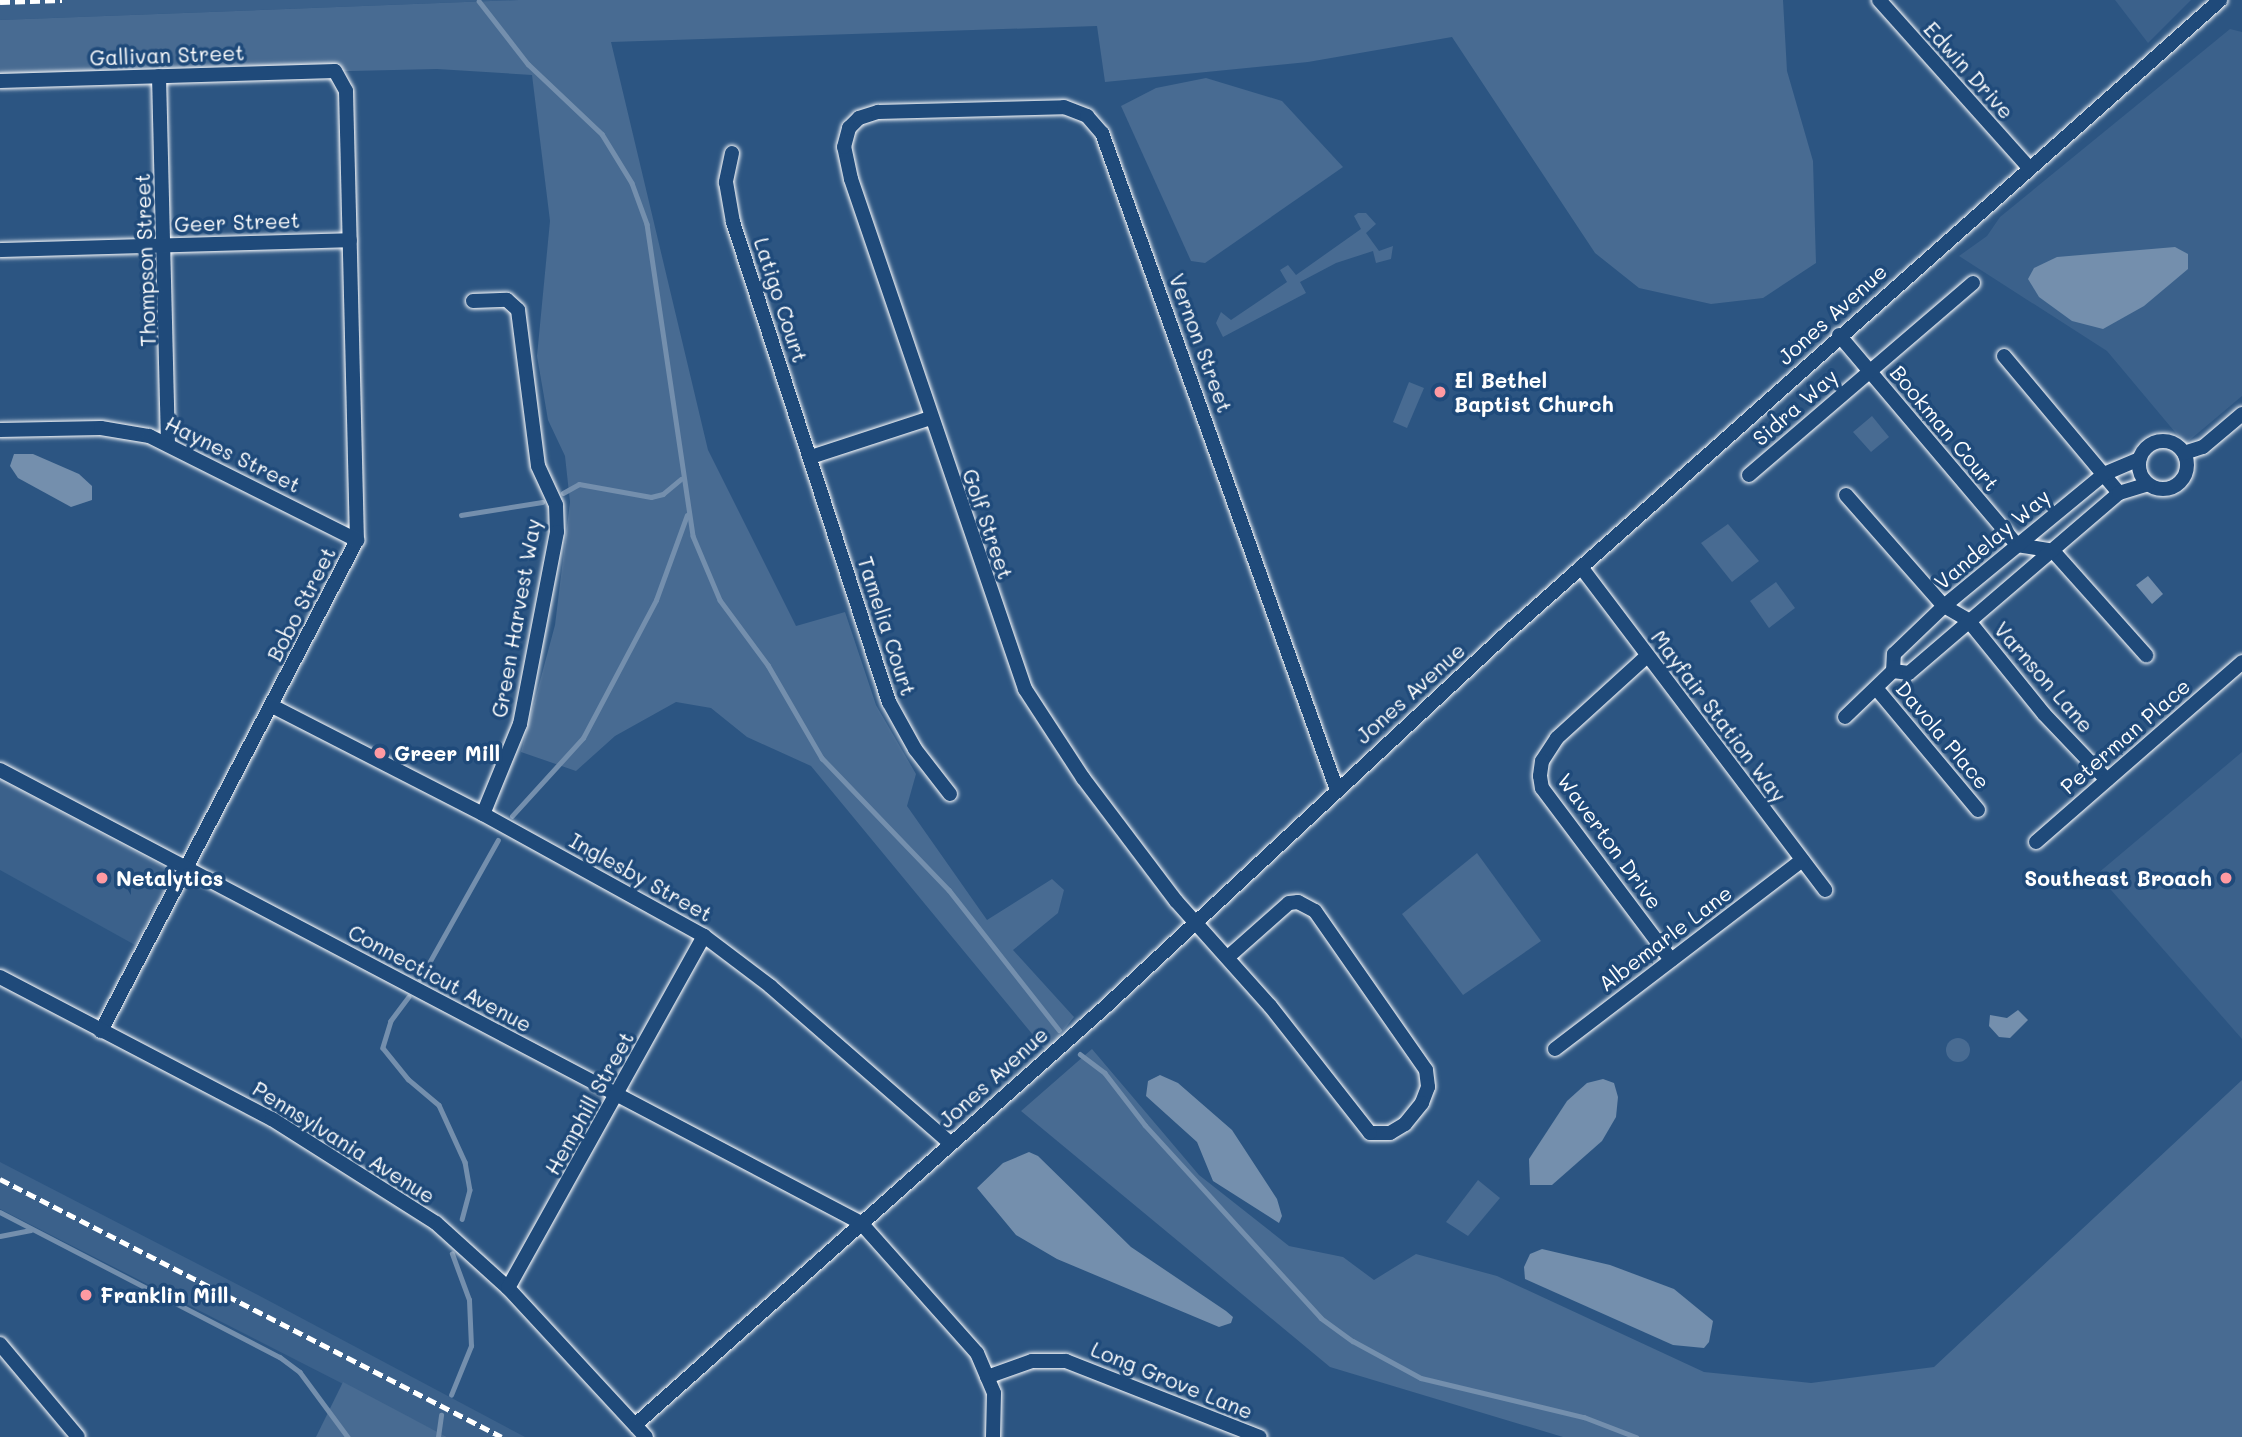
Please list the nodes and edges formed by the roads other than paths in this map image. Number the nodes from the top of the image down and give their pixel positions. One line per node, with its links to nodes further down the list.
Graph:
1 (1879, 0): 8 (street, Edwin Drive)
2 (2220, 0): 8 (street, Jones Avenue)
3 (335, 71): 4 (street, Gallivan Street); 9 (street, Bobo Street)
4 (159, 76): 5 (street, Gallivan Street); 10 (street, Thompson Street)
5 (0, 81)
6 (878, 112): 18 (street, Golf Street); 44 (street, Vernon Street)
7 (732, 153): 22 (street, Latigo Court)
8 (2029, 168): 14 (street, Jones Avenue)
9 (350, 240): 10 (street, Geer Street); 29 (street, Bobo Street)
10 (166, 245): 11 (street, Geer Street); 20 (street, Thompson Street)
11 (0, 250)
12 (1973, 283): 16 (street, Sidra Way)
13 (473, 301): 47 (street, Green Harvest Way)
14 (1839, 335): 16 (street, Bookman Court); 32 (street, Jones Avenue)
15 (2004, 356): 24 (street)
16 (1869, 371): 25 (street, Sidra Way); 30 (street, Bookman Court)
17 (2242, 414): 21 (street)
18 (930, 418): 22 (street); 52 (street, Golf Street)
19 (0, 430): 20 (street, Haynes Street)
20 (168, 443): 29 (street, Haynes Street)
21 (2184, 453): 23 (street); 26 (street)
22 (810, 457): 45 (street, Tamelia Court)
23 (2139, 459): 24 (street, Vandelay Way); 26 (street)
24 (2104, 474): 27 (street); 30 (street, Vandelay Way)
25 (1749, 475)
26 (2148, 484): 27 (street, Vandelay Way)
27 (2119, 493): 31 (street, Vandelay Way)
28 (1846, 495): 33 (street, Varnson Lane)
29 (357, 540): 40 (street, Bobo Street)
30 (2017, 545): 31 (street); 33 (street, Vandelay Way)
31 (2053, 551): 34 (street, Vandelay Way); 35 (street)
32 (1581, 568): 36 (street, Mayfair Station Way); 44 (street, Jones Avenue)
33 (1944, 606): 34 (street, Varnson Lane); 38 (street, Vandelay Way)
34 (1968, 620): 38 (street, Vandelay Way); 43 (street, Varnson Lane)
35 (2146, 655)
36 (1647, 656): 49 (street, Mayfair Station Way); 55 (street, Waverton Drive)
37 (2242, 662): 43 (street, Peterman Place)
38 (1893, 671): 39 (street, Vandelay Way)
39 (1876, 688): 41 (street, Vandelay Way); 46 (street, Davola Place)
40 (272, 706): 47 (street, Inglesby Street); 50 (street, Bobo Street)
41 (1845, 717)
42 (0, 770): 50 (street, Connecticut Avenue)
43 (2107, 780): 48 (street, Peterman Place)
44 (1337, 790): 52 (street, Jones Avenue)
45 (950, 794)
46 (1978, 810)
47 (483, 814): 53 (street, Inglesby Street)
48 (2036, 842)
49 (1802, 860): 51 (street, Mayfair Station Way); 55 (street, Albemarle Lane)
50 (186, 869): 57 (street, Bobo Street); 59 (street, Connecticut Avenue)
51 (1825, 890)
52 (1196, 921): 54 (street, Golf Street); 60 (street, Jones Avenue)
53 (704, 936): 59 (street, Hemphill Street); 60 (street, Inglesby Street)
54 (1228, 957): 54 (street, Golf Street)
55 (1671, 960): 58 (street, Albemarle Lane)
56 (0, 977): 57 (street, Pennsylvania Avenue)
57 (101, 1031): 62 (street, Pennsylvania Avenue)
58 (1555, 1049)
59 (617, 1095): 61 (street, Connecticut Avenue); 62 (street, Hemphill Street)
60 (951, 1144): 61 (street, Jones Avenue)
61 (861, 1223): 64 (street); 65 (street, Jones Avenue)
62 (508, 1288): 65 (street, Pennsylvania Avenue)
63 (0, 1344): 66 (street)
64 (987, 1377): 68 (street); 69 (street, Long Grove Lane)
65 (635, 1424): 67 (street, Pennsylvania Avenue)
66 (78, 1437)
67 (646, 1437)
68 (993, 1437)
69 (1260, 1437)

